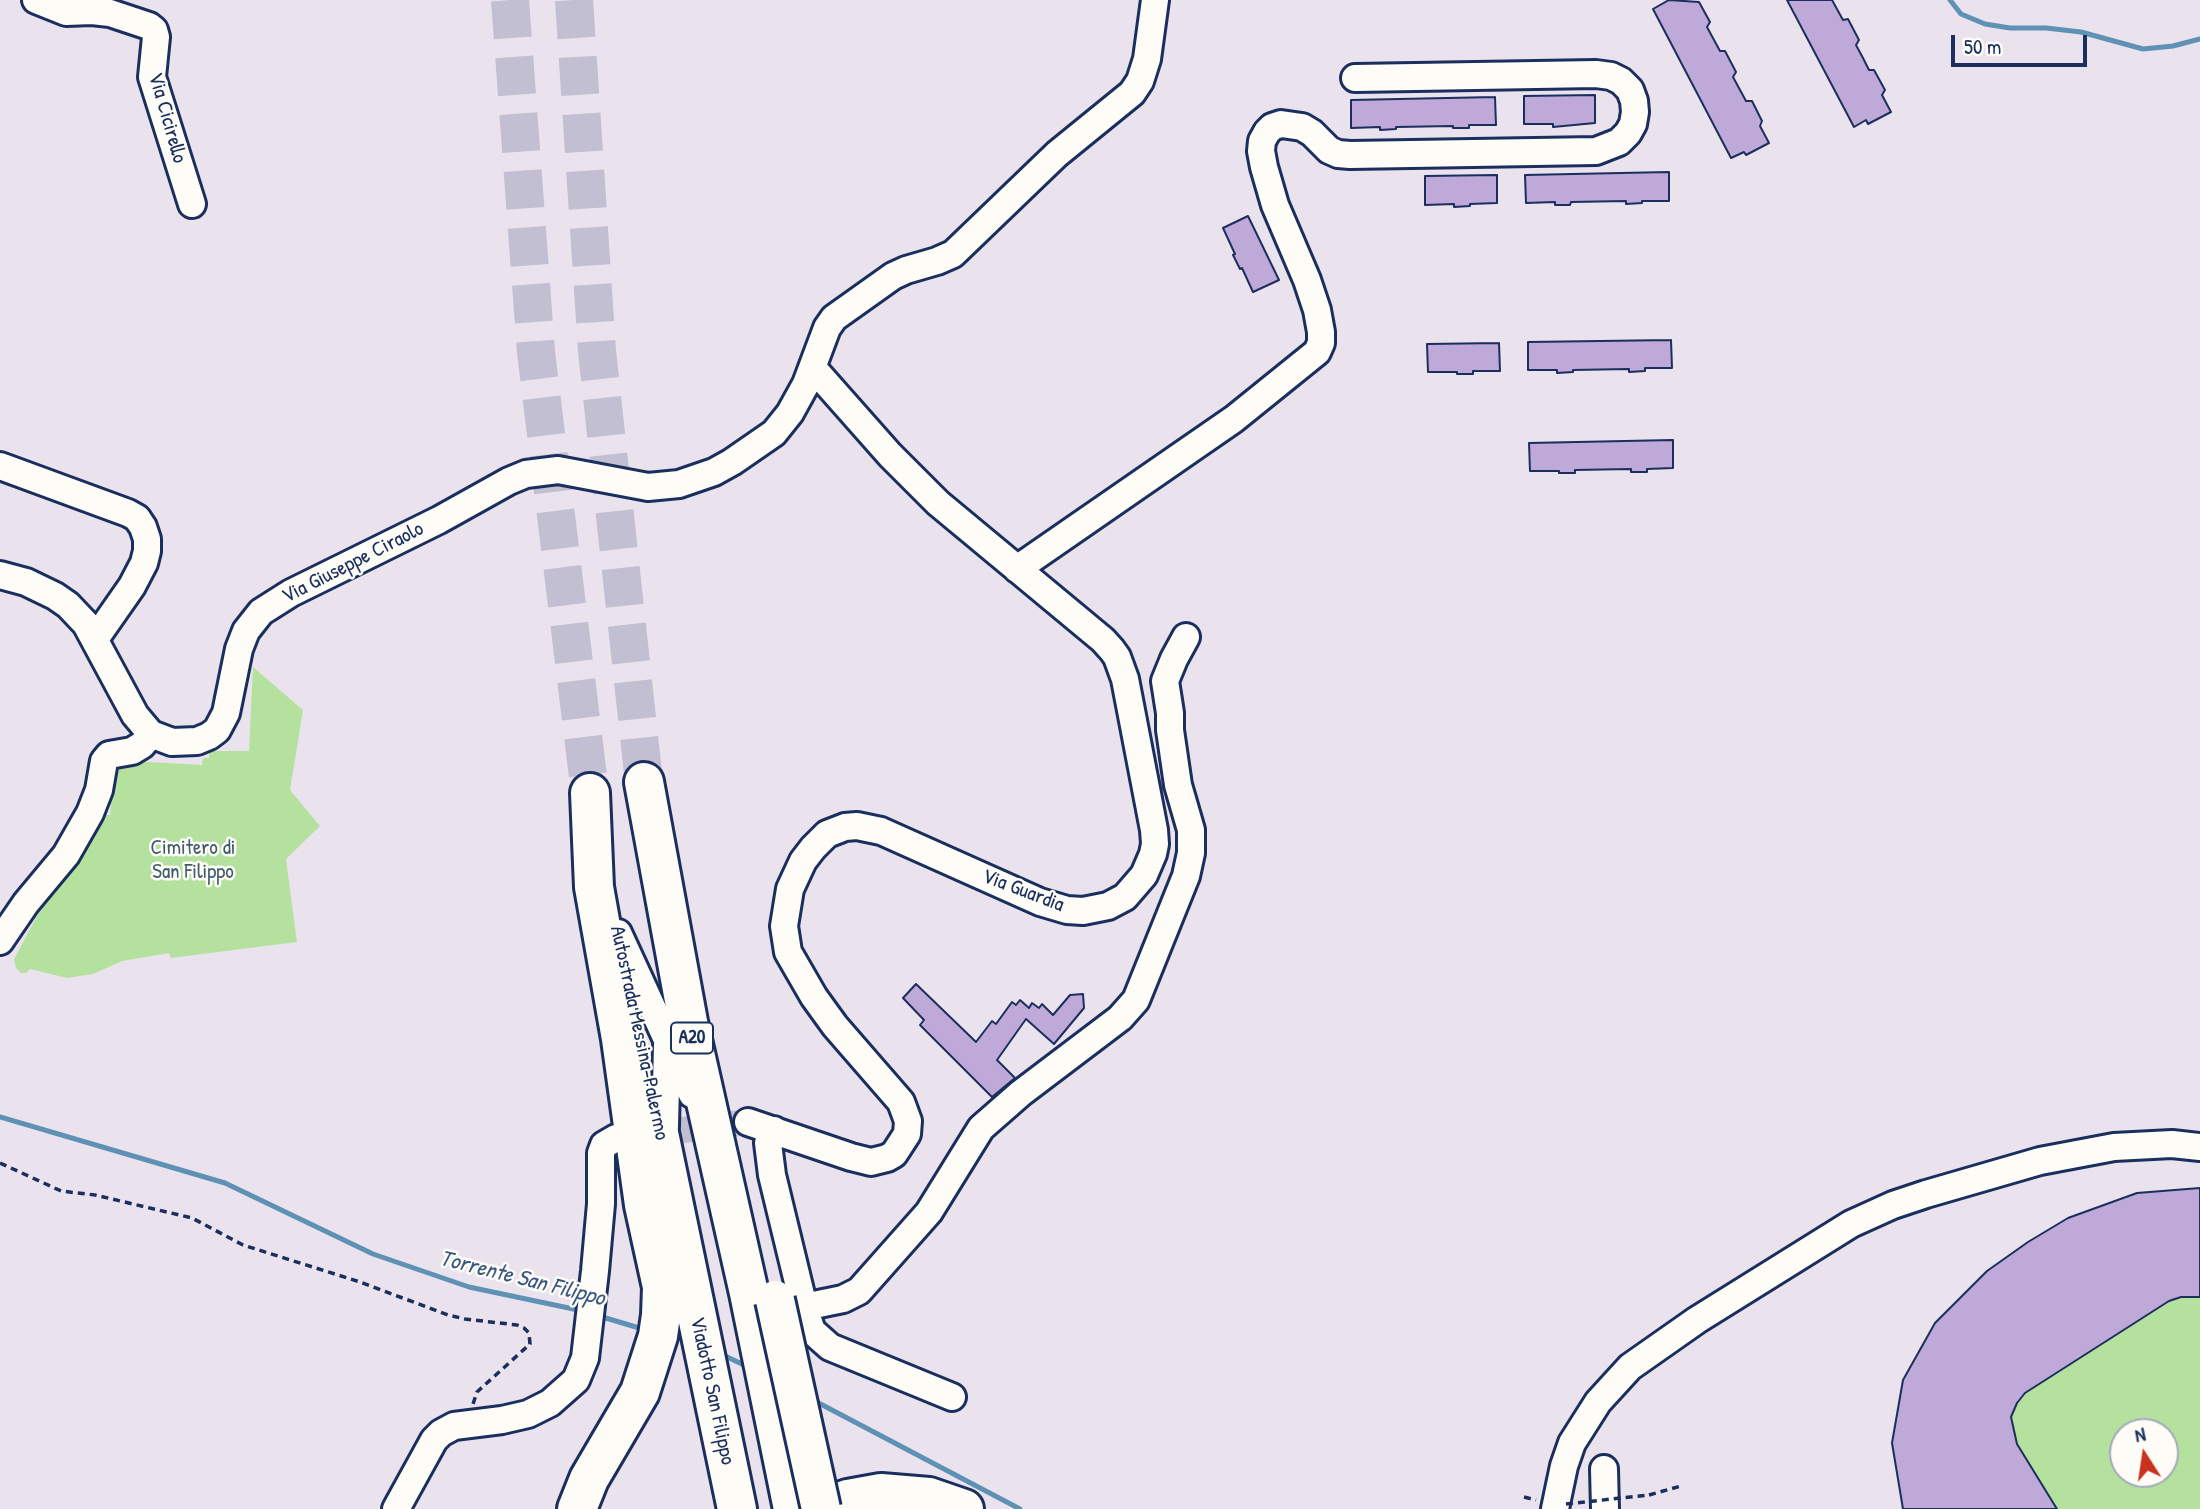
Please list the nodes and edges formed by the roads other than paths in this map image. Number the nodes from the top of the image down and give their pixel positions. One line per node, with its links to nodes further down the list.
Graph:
1 (36, 0): 4 (street, Via Cicirello)
2 (1155, 0): 5 (street)
3 (1355, 78): 7 (street)
4 (192, 204)
5 (813, 368): 7 (street, Via Guardia); 13 (street, Via Giuseppe Ciraolo)
6 (0, 466): 10 (street)
7 (1017, 569): 11 (street, Via Guardia)
8 (0, 575): 10 (street)
9 (1186, 637): 12 (street)
10 (95, 639): 13 (street)
11 (1121, 667): 12 (street); 21 (street, Via Guardia)
12 (1166, 681): 27 (street)
13 (150, 734): 18 (street)
14 (644, 782): 15 (highway, A20)
15 (654, 838): 16 (highway, A20); 27 (highway)
16 (670, 925): 19 (street); 23 (highway, A20)
17 (618, 933): 19 (street); 25 (highway, Autostrada Messina-Palermo / A20); 26 (highway, Autostrada Messina-Palermo / A20)
18 (0, 941)
19 (667, 1040): 23 (street); 25 (street)
20 (748, 1122): 21 (street, Via Guardia)
21 (774, 1130): 27 (street)
22 (616, 1138): 31 (street)
23 (716, 1147): 27 (highway, A20)
24 (2200, 1147): 30 (street)
25 (664, 1155): 26 (highway, Autostrada Messina-Palermo / A20)
26 (675, 1280): 32 (highway); 33 (highway, Viadotto San Filippo / A20)
27 (776, 1300): 28 (street); 34 (highway, A20); 35 (highway, bridge)
28 (952, 1397)
29 (1604, 1469): 37 (street)
30 (1561, 1506)
31 (396, 1509)
32 (577, 1509)
33 (737, 1509)
34 (793, 1509)
35 (820, 1509): 36 (highway)
36 (964, 1509)
37 (1605, 1509)

